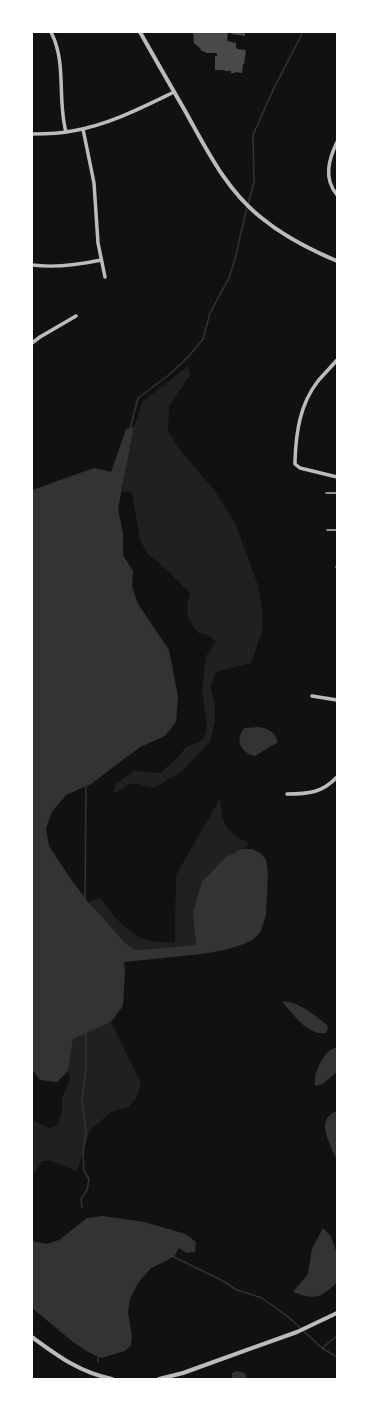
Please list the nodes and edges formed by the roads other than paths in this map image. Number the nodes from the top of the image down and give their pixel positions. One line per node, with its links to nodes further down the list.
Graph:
1 (51, 32): 5 (street)
2 (140, 32): 3 (street)
3 (174, 92): 4 (street); 10 (street)
4 (83, 129): 5 (street); 9 (street)
5 (66, 132): 6 (street)
6 (32, 134)
7 (337, 142): 8 (street)
8 (337, 195)
9 (101, 260): 11 (street); 12 (street)
10 (337, 261)
11 (32, 265)
12 (105, 277)
13 (76, 316): 14 (street)
14 (32, 343)
15 (337, 360): 16 (street)
16 (337, 477)
17 (326, 493): 18 (lane)
18 (337, 493)
19 (327, 530): 20 (lane)
20 (337, 530)
21 (312, 696): 22 (street)
22 (337, 700)
23 (337, 778): 24 (street)
24 (287, 794)
25 (337, 1314): 28 (street)
26 (32, 1337): 27 (street)
27 (112, 1379)
28 (159, 1379)

